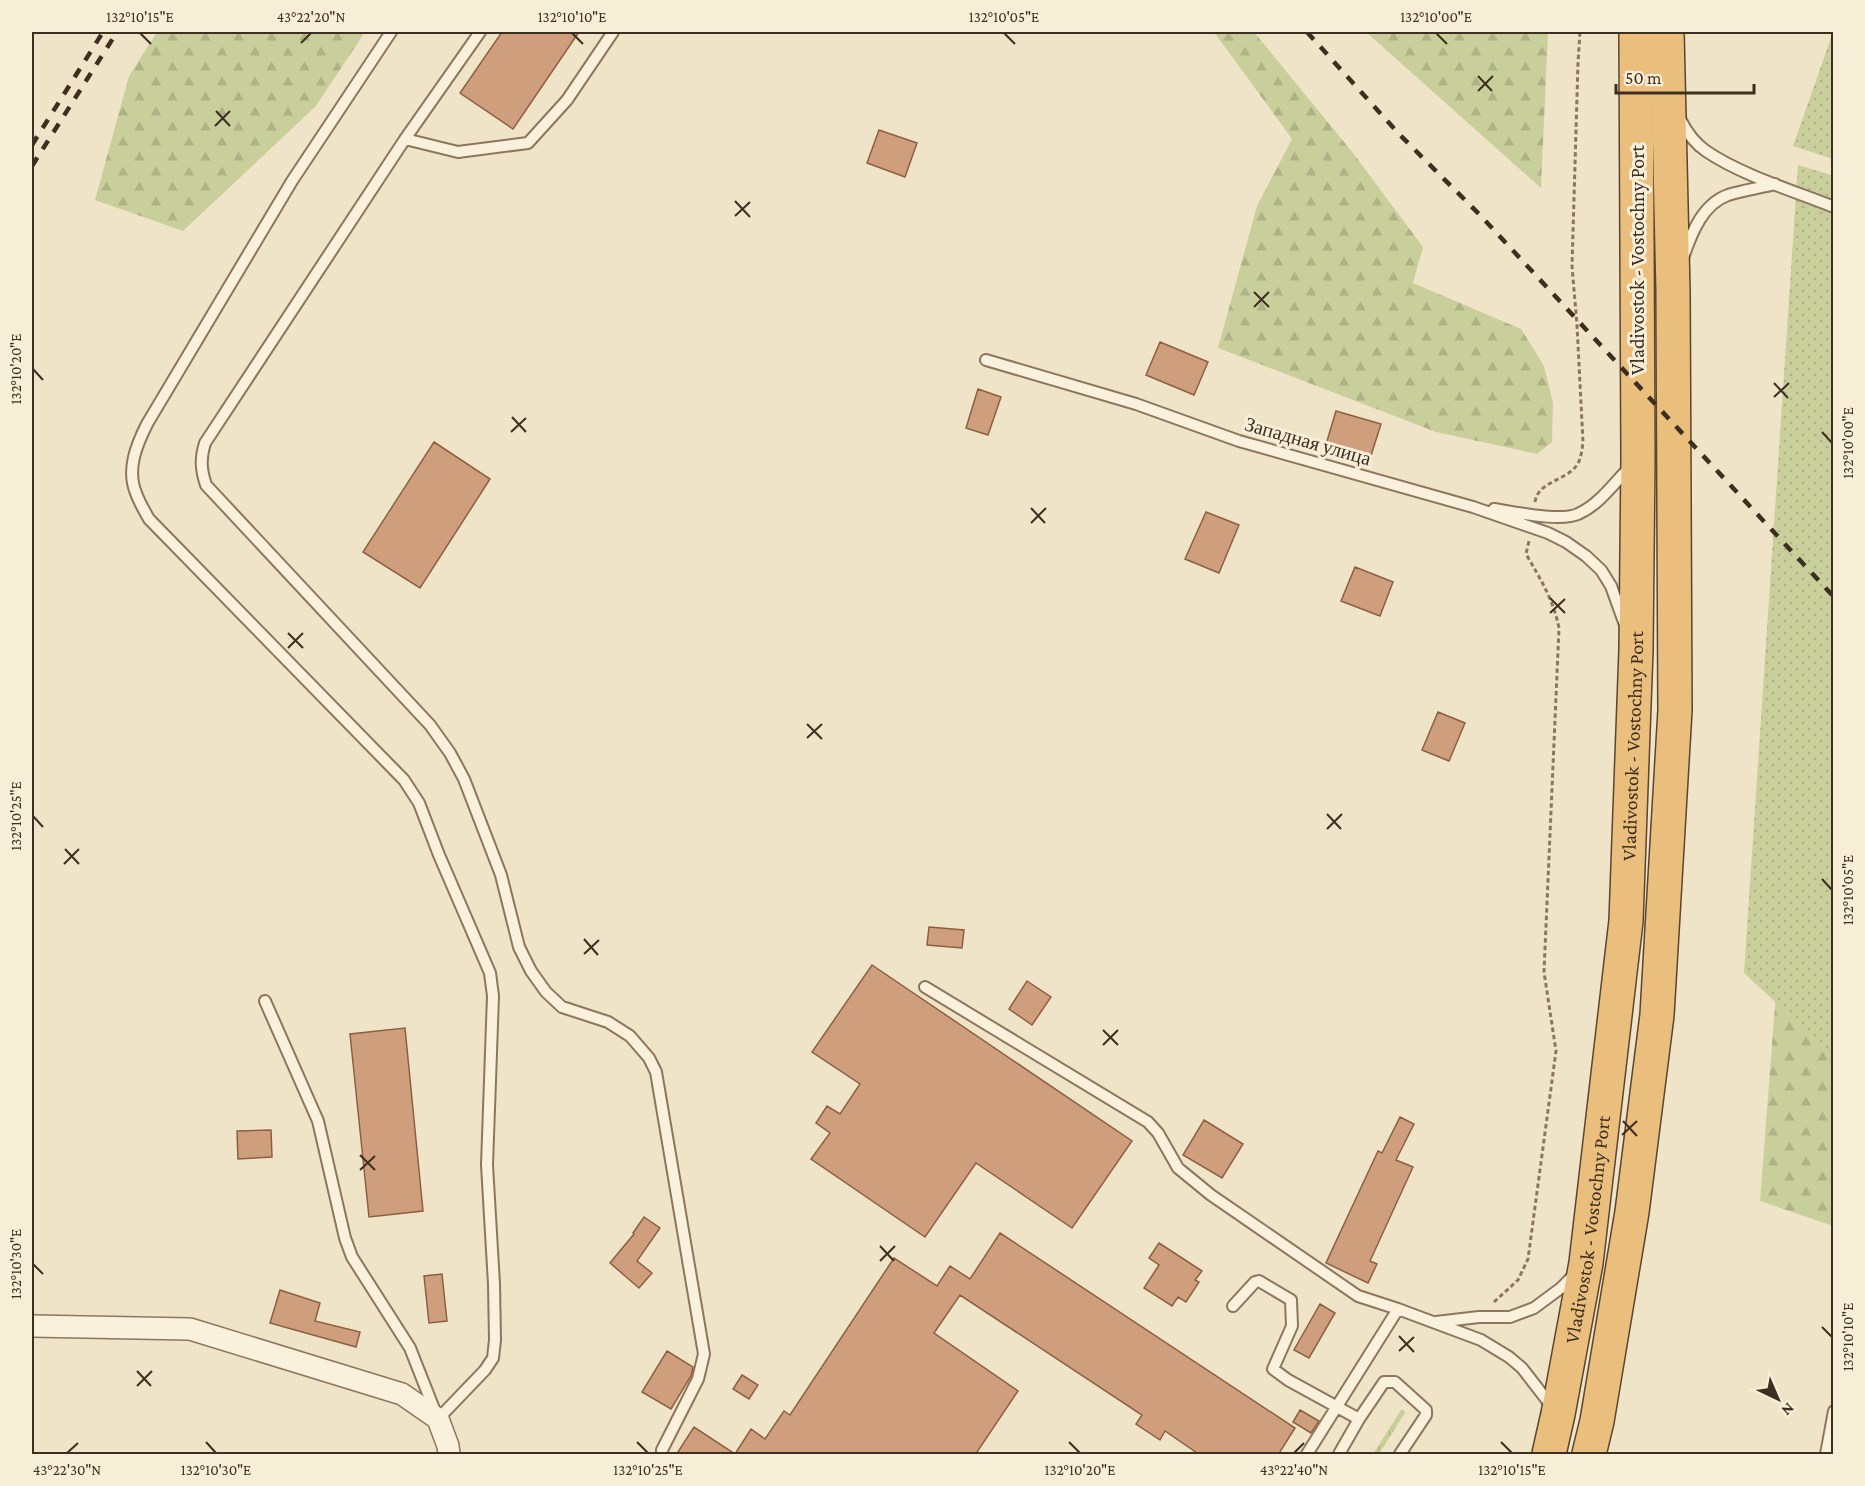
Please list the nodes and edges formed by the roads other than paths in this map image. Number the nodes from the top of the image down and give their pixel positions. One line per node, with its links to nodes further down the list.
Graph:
1 (391, 32): 25 (lane)
2 (480, 32): 7 (lane)
3 (613, 32): 7 (lane)
4 (1636, 32): 12 (highway, Vladivostok - Vostochny Port)
5 (1667, 32): 6 (highway, Vladivostok - Vostochny Port)
6 (1670, 97): 8 (lane); 10 (highway, Vladivostok - Vostochny Port)
7 (405, 139): 29 (lane)
8 (1775, 184): 9 (lane); 10 (lane)
9 (1833, 207)
10 (1673, 291): 27 (highway, Vladivostok - Vostochny Port)
11 (986, 360): 13 (lane, Западная улица)
12 (1638, 458): 13 (lane, Западная улица); 14 (highway, Vladivostok - Vostochny Port)
13 (1473, 507): 14 (lane, Западная улица)
14 (1636, 650): 17 (highway, Vladivostok - Vostochny Port)
15 (925, 987): 19 (lane)
16 (265, 1001): 25 (lane)
17 (1586, 1263): 20 (lane); 24 (highway, Vladivostok - Vostochny Port)
18 (1233, 1306): 22 (lane)
19 (1398, 1309): 20 (lane); 22 (lane)
20 (1432, 1322): 24 (lane)
21 (32, 1326): 25 (street)
22 (1338, 1406): 26 (lane); 30 (lane)
23 (1833, 1411): 34 (lane)
24 (1558, 1414): 33 (highway, Vladivostok - Vostochny Port)
25 (438, 1419): 28 (street)
26 (1359, 1419): 31 (lane); 32 (lane)
27 (1597, 1440)
28 (449, 1455)
29 (662, 1455)
30 (1307, 1455)
31 (1339, 1455)
32 (1400, 1455)
33 (1549, 1455)
34 (1826, 1455)

